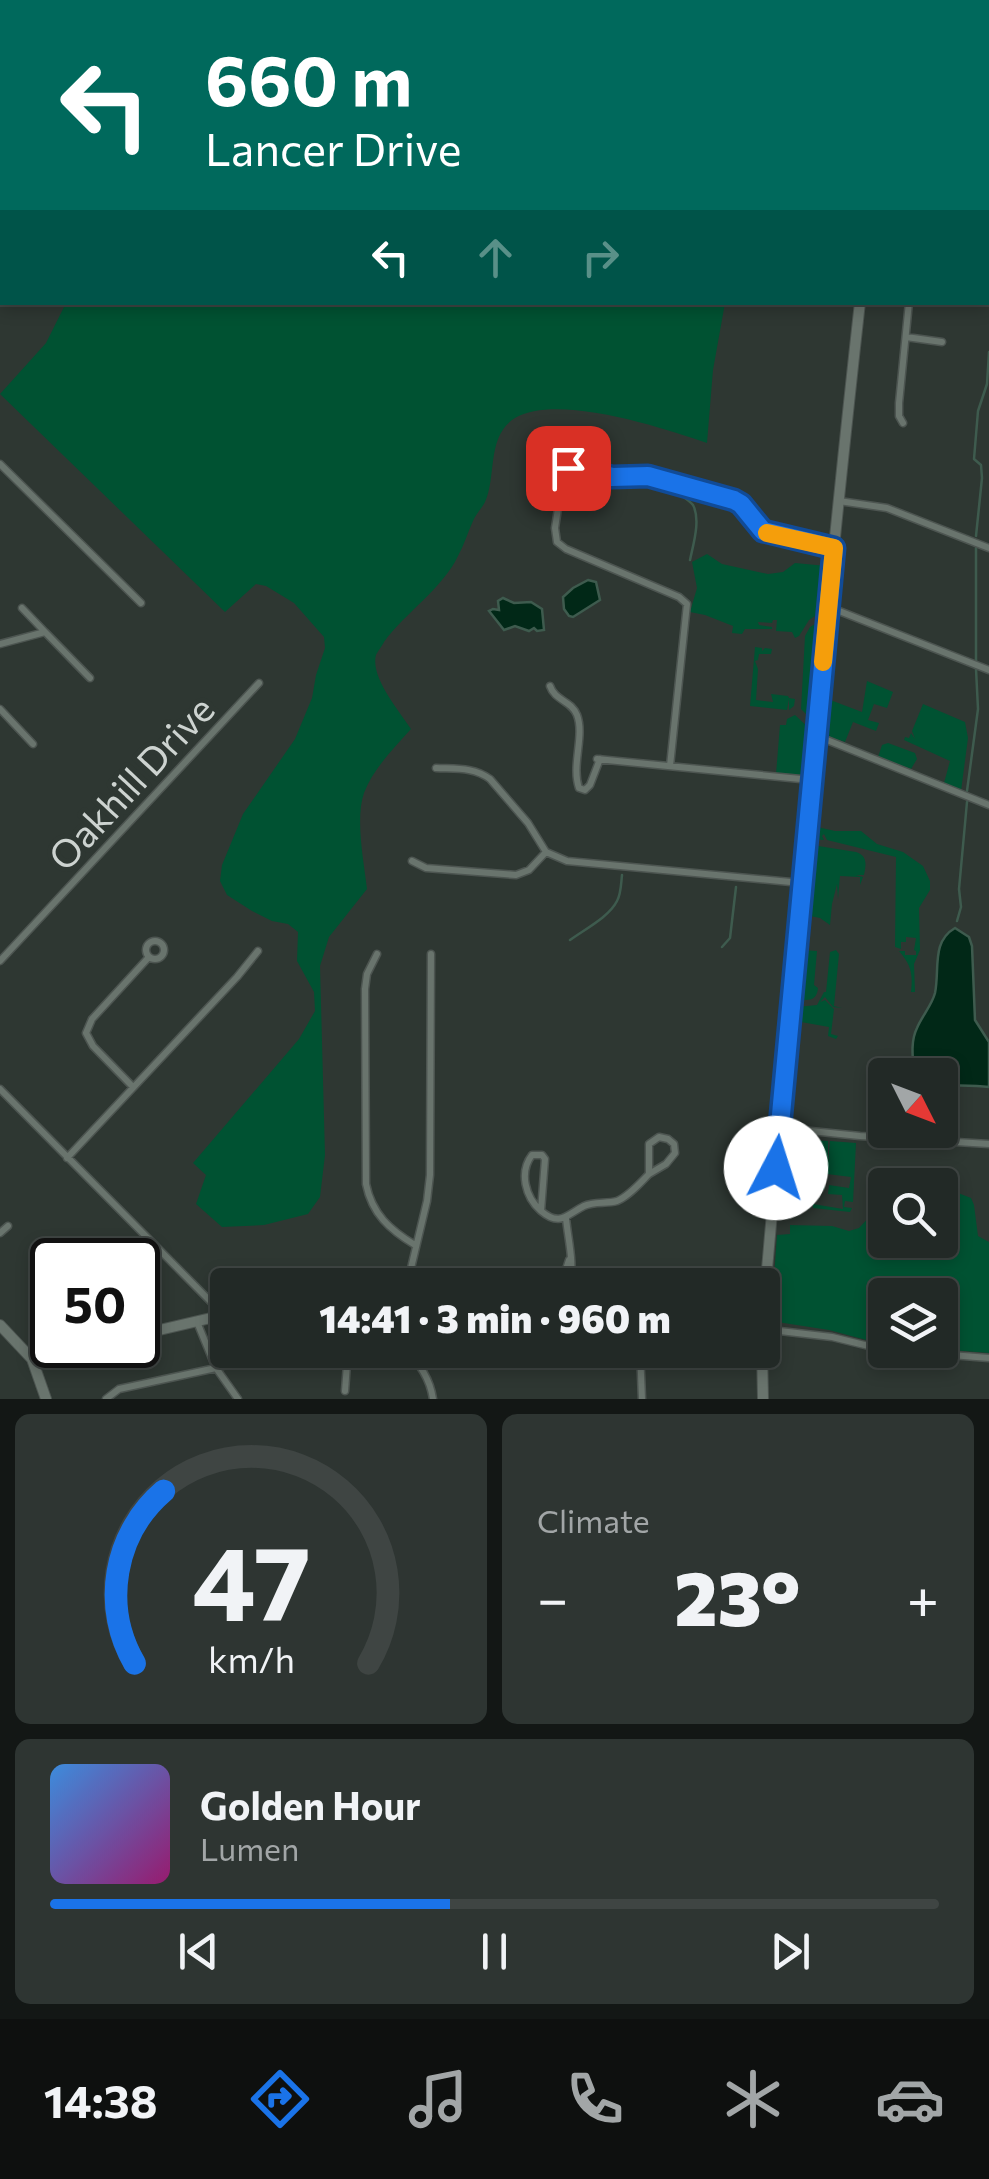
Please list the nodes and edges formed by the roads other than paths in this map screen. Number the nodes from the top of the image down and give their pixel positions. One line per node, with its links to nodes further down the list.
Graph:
1 (860, 305): 7 (main road)
2 (909, 305): 3 (street)
3 (906, 337): 4 (street); 5 (street)
4 (942, 342)
5 (903, 423)
6 (0, 464): 10 (street)
7 (838, 501): 8 (main road); 9 (street)
8 (834, 548): 11 (main road); 22 (street)
9 (989, 548)
10 (141, 603)
11 (828, 606): 15 (street); 20 (main road)
12 (22, 608): 13 (street)
13 (45, 632): 14 (street); 16 (street)
14 (0, 644)
15 (989, 670)
16 (90, 678)
17 (259, 683): 33 (street, Oakhill Drive)
18 (550, 686): 22 (street)
19 (0, 709): 21 (street)
20 (816, 735): 24 (main road); 25 (street)
21 (34, 744)
22 (670, 766): 24 (street)
23 (436, 768): 26 (street)
24 (812, 780): 28 (main road)
25 (989, 805)
26 (546, 852): 27 (street); 28 (street)
27 (412, 860)
28 (801, 884): 36 (main road)
29 (258, 951): 34 (street)
30 (377, 954): 44 (street)
31 (431, 954): 44 (street)
32 (149, 957): 34 (street)
33 (0, 961)
34 (133, 1087): 38 (street)
35 (0, 1090): 38 (street)
36 (780, 1128): 37 (street); 47 (main road)
37 (989, 1144)
38 (67, 1158): 48 (street)
39 (648, 1174): 39 (street); 41 (street)
40 (541, 1211): 40 (street); 41 (street)
41 (566, 1218): 46 (street)
42 (8, 1226): 43 (street)
43 (0, 1233)
44 (415, 1245): 45 (street)
45 (411, 1268)
46 (568, 1268)
47 (767, 1268)
48 (210, 1298)
49 (210, 1319): 50 (main road)
50 (198, 1322): 53 (main road); 55 (street)
51 (0, 1326): 57 (main road)
52 (780, 1330): 54 (street)
53 (160, 1331)
54 (868, 1346)
55 (210, 1353)
56 (958, 1356): 58 (street)
57 (30, 1357)
58 (989, 1358)
59 (35, 1368): 66 (main road)
60 (216, 1368): 67 (street); 68 (street)
61 (346, 1368): 65 (street)
62 (419, 1368): 69 (street)
63 (641, 1368): 70 (street)
64 (763, 1368): 71 (main road)
65 (344, 1390)
66 (46, 1399)
67 (106, 1399)
68 (238, 1399)
69 (434, 1399)
70 (642, 1399)
71 (764, 1399)

